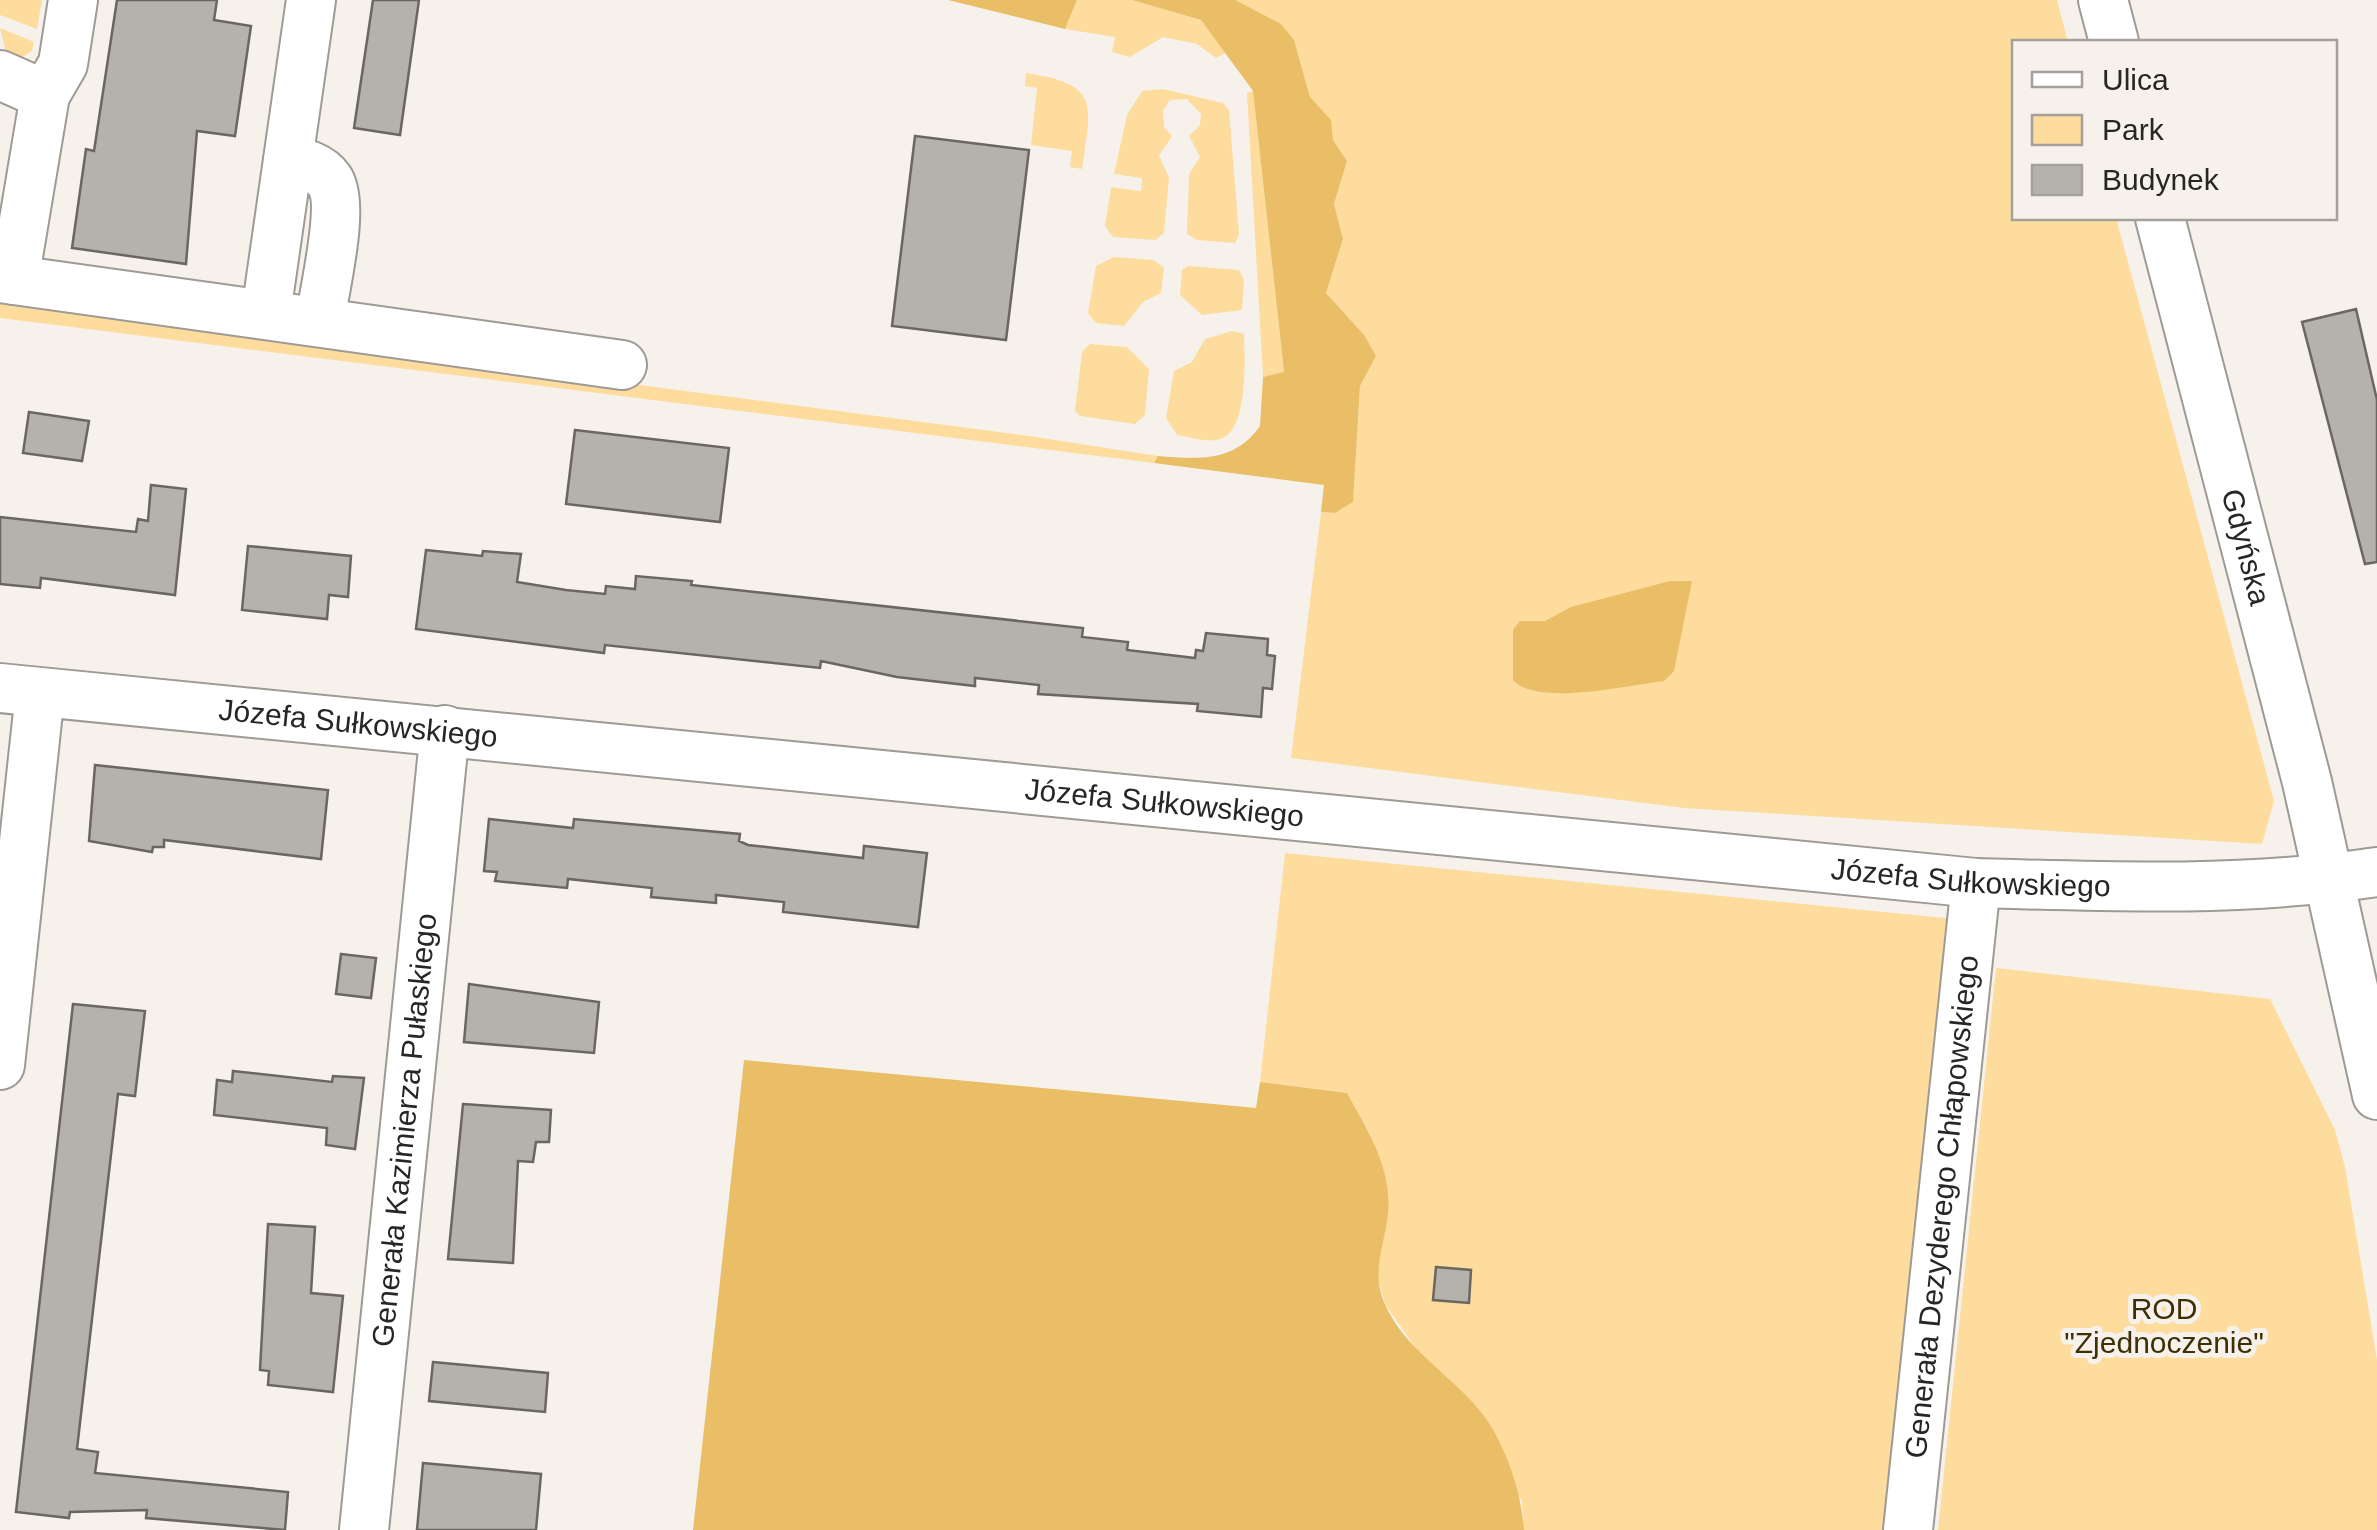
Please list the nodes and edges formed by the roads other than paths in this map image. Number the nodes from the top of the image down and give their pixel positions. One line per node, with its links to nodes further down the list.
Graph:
1 (73, 0): 6 (street)
2 (311, 0): 7 (street)
3 (2103, 0): 4 (street)
4 (2113, 40)
5 (0, 75): 6 (street)
6 (45, 95): 9 (street)
7 (288, 160): 10 (street); 11 (street)
8 (2161, 220): 16 (street, Gdyńska)
9 (7, 279): 10 (street)
10 (266, 313): 11 (street)
11 (320, 321): 12 (street)
12 (622, 365)
13 (20, 691): 14 (street, Józefa Sułkowskiego); 18 (street)
14 (445, 730): 17 (street, Józefa Sułkowskiego); 20 (street, Generała Kazimierza Pułaskiego)
15 (2377, 872): 16 (street)
16 (2330, 878): 17 (street, Józefa Sułkowskiego); 19 (street, Gdyńska)
17 (1976, 883): 21 (street, Generała Dezyderego Chłapowskiego)
18 (0, 1065)
19 (2377, 1095)
20 (364, 1530)
21 (1908, 1530)

